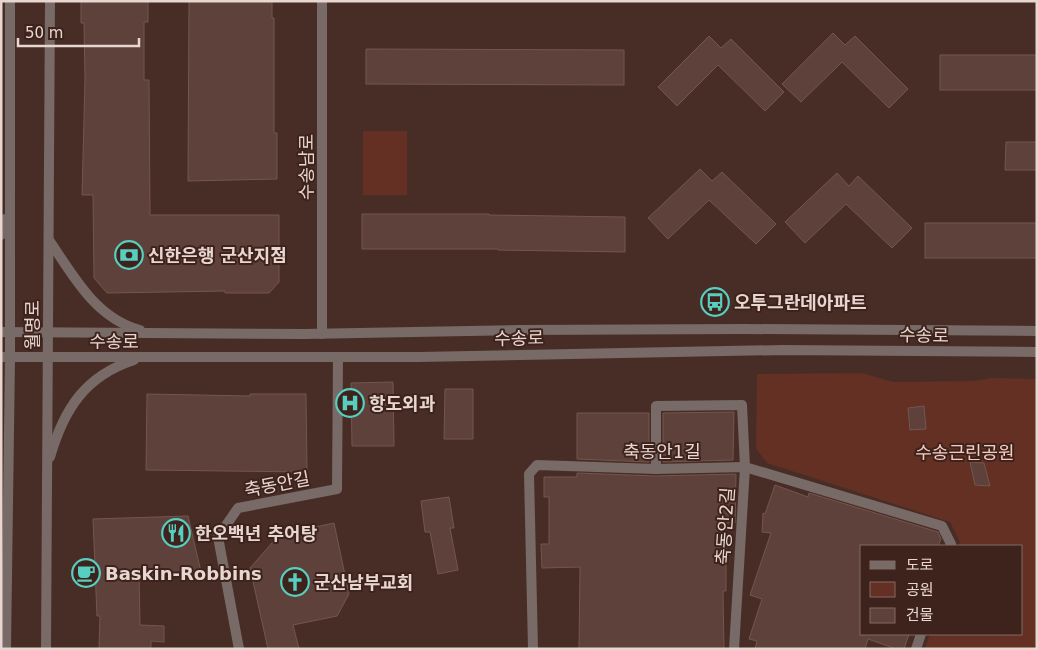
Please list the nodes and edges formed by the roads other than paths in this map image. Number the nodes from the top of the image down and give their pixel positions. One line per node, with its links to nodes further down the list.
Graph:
1 (10, 1): 4 (street, 월명로)
2 (50, 1): 6 (street, 월명로)
3 (322, 1): 11 (street, 수송남로)
4 (9, 196): 5 (street); 8 (street, 월명로)
5 (1, 235)
6 (49, 240): 9 (street, 월명로); 10 (street)
7 (1037, 331): 11 (street, 수송로)
8 (6, 332): 9 (street, 수송로); 13 (street, 월명로)
9 (48, 332): 10 (street, 수송로); 14 (street, 월명로)
10 (150, 333): 11 (street, 수송로)
11 (322, 334)
12 (1037, 352): 16 (street, 수송로)
13 (6, 357): 14 (street, 수송로); 21 (street, 월명로)
14 (48, 357): 15 (street, 수송로); 20 (street, 월명로)
15 (143, 357): 16 (street, 수송로); 20 (street)
16 (338, 357): 26 (street, 축동안길)
17 (1, 460): 21 (street)
18 (745, 467): 19 (street, 축동안1길); 19 (street, 축동안2길); 22 (street, 축동안1길); 28 (street, 축동안2길)
19 (656, 469): 27 (street, 축동안1길)
20 (46, 472): 25 (street, 월명로)
21 (8, 489): 24 (street, 월명로)
22 (952, 545)
23 (921, 635): 29 (street)
24 (6, 649)
25 (46, 649)
26 (239, 649)
27 (534, 649)
28 (734, 649)
29 (916, 649)

